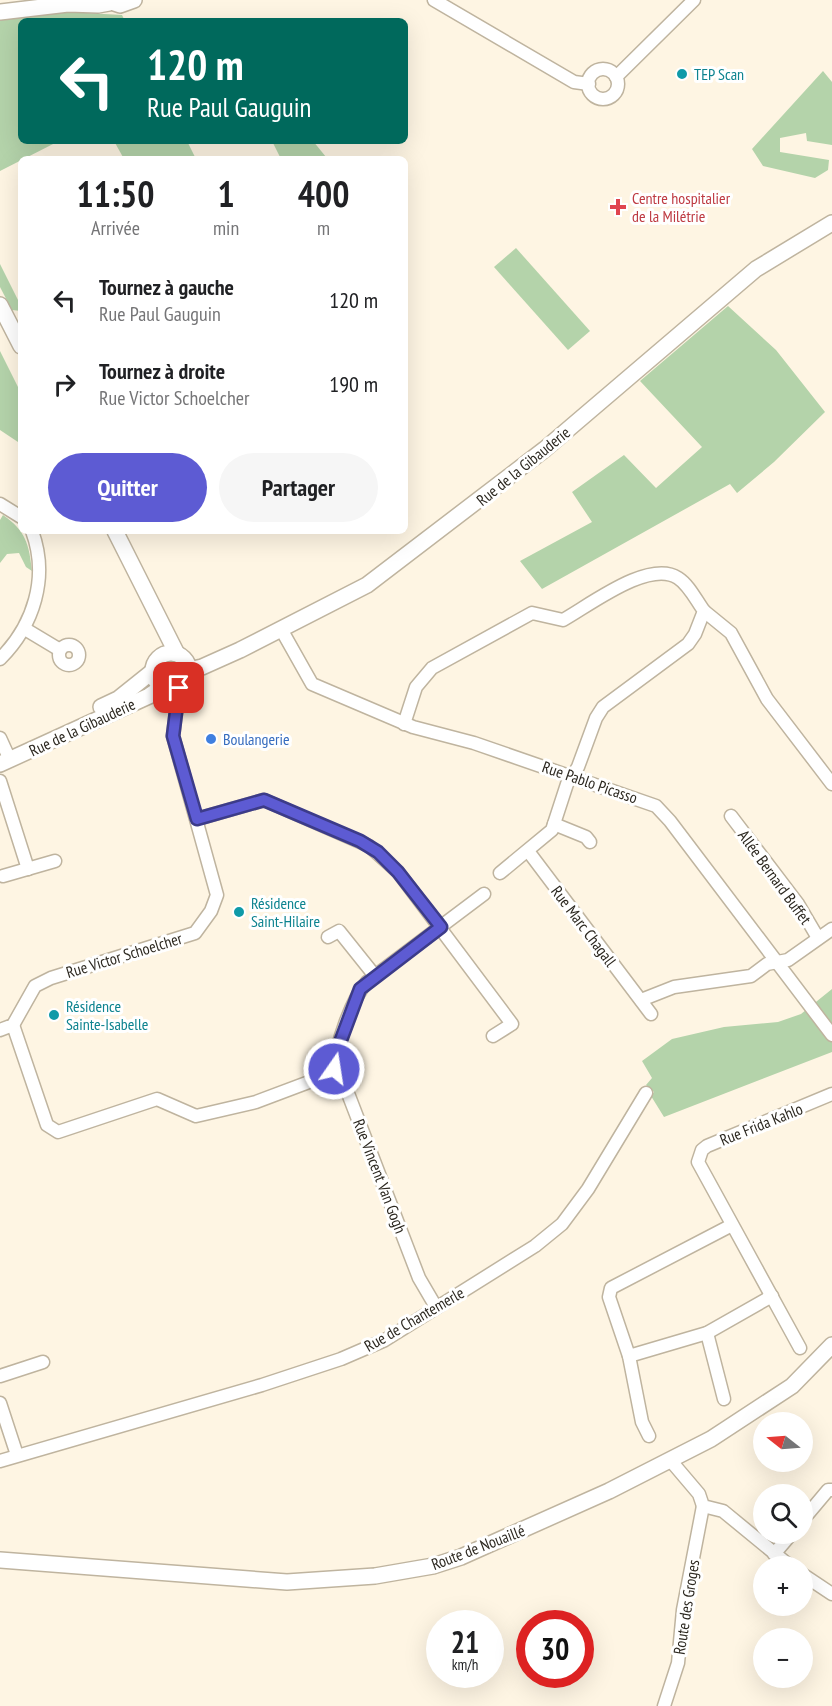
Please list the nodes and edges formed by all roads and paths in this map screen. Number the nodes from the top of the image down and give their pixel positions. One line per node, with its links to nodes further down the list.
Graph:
1 (134, 0): 4 (street)
2 (434, 0): 7 (street)
3 (694, 0): 6 (street)
4 (107, 1): 5 (street)
5 (0, 12)
6 (616, 77): 7 (street); 7 (street)
7 (589, 84)
8 (832, 223): 17 (street, Rue de la Gibauderie)
9 (0, 305): 10 (street)
10 (18, 340)
11 (0, 504): 12 (street)
12 (18, 515)
13 (33, 534): 16 (street)
14 (117, 534): 19 (street)
15 (704, 611): 25 (street); 27 (street); 29 (street)
16 (25, 629): 18 (street); 20 (street)
17 (281, 629): 21 (street, Rue de la Gibauderie); 25 (street, Rue Pablo Picasso)
18 (60, 650)
19 (170, 655): 21 (street); 22 (street)
20 (0, 659)
21 (189, 670): 24 (street)
22 (153, 671): 23 (street); 26 (street, Rue de la Gibauderie)
23 (162, 687): 24 (street); 26 (street, Rue de la Gibauderie)
24 (179, 688): 31 (street, Rue Victor Schoelcher)
25 (404, 723): 27 (street, Rue Pablo Picasso)
26 (3, 753)
27 (572, 776): 32 (street); 44 (street, Rue Pablo Picasso)
28 (0, 781): 36 (street)
29 (832, 784)
30 (731, 816): 43 (street, Allée Bernard Buffet)
31 (197, 819): 40 (street); 48 (street, Rue Victor Schoelcher)
32 (554, 824): 33 (street); 34 (street)
33 (590, 842)
34 (528, 851): 37 (street); 46 (street, Rue Marc Chagall)
35 (55, 861): 36 (street)
36 (28, 869): 38 (street)
37 (500, 873)
38 (3, 876)
39 (484, 894): 40 (street)
40 (441, 927): 45 (street); 51 (street)
41 (832, 929): 43 (street)
42 (328, 937): 45 (street)
43 (818, 938): 44 (street)
44 (776, 962): 46 (street); 50 (street, Rue Pablo Picasso)
45 (375, 976): 52 (street)
46 (640, 1000): 47 (street, Rue Marc Chagall)
47 (651, 1014)
48 (13, 1025): 49 (street); 52 (street)
49 (0, 1030)
50 (832, 1035)
51 (493, 1036)
52 (334, 1069): 57 (street, Rue Vincent Van Gogh)
53 (646, 1093): 57 (street, Rue de Chantemerle)
54 (832, 1094): 55 (street, Rue Frida Kahlo)
55 (732, 1225): 56 (street, Rue Frida Kahlo); 61 (street)
56 (772, 1296): 58 (street); 60 (street, Rue Frida Kahlo)
57 (436, 1307): 67 (street, Rue de Chantemerle)
58 (707, 1334): 61 (street); 64 (street)
59 (832, 1345): 69 (street, Route de Nouaillé)
60 (801, 1348)
61 (629, 1356): 66 (street)
62 (43, 1362): 63 (street)
63 (0, 1376)
64 (724, 1398)
65 (0, 1403): 67 (street)
66 (650, 1436)
67 (17, 1455): 68 (street, Rue de Chantemerle)
68 (0, 1461)
69 (671, 1461): 71 (street); 76 (street, Route de Nouaillé)
70 (832, 1490): 72 (street)
71 (704, 1506): 74 (street); 79 (street, Route des Groges)
72 (813, 1508)
73 (783, 1544): 74 (street)
74 (774, 1554): 75 (street)
75 (777, 1556)
76 (0, 1560)
77 (813, 1581): 78 (street)
78 (832, 1594)
79 (664, 1706)

